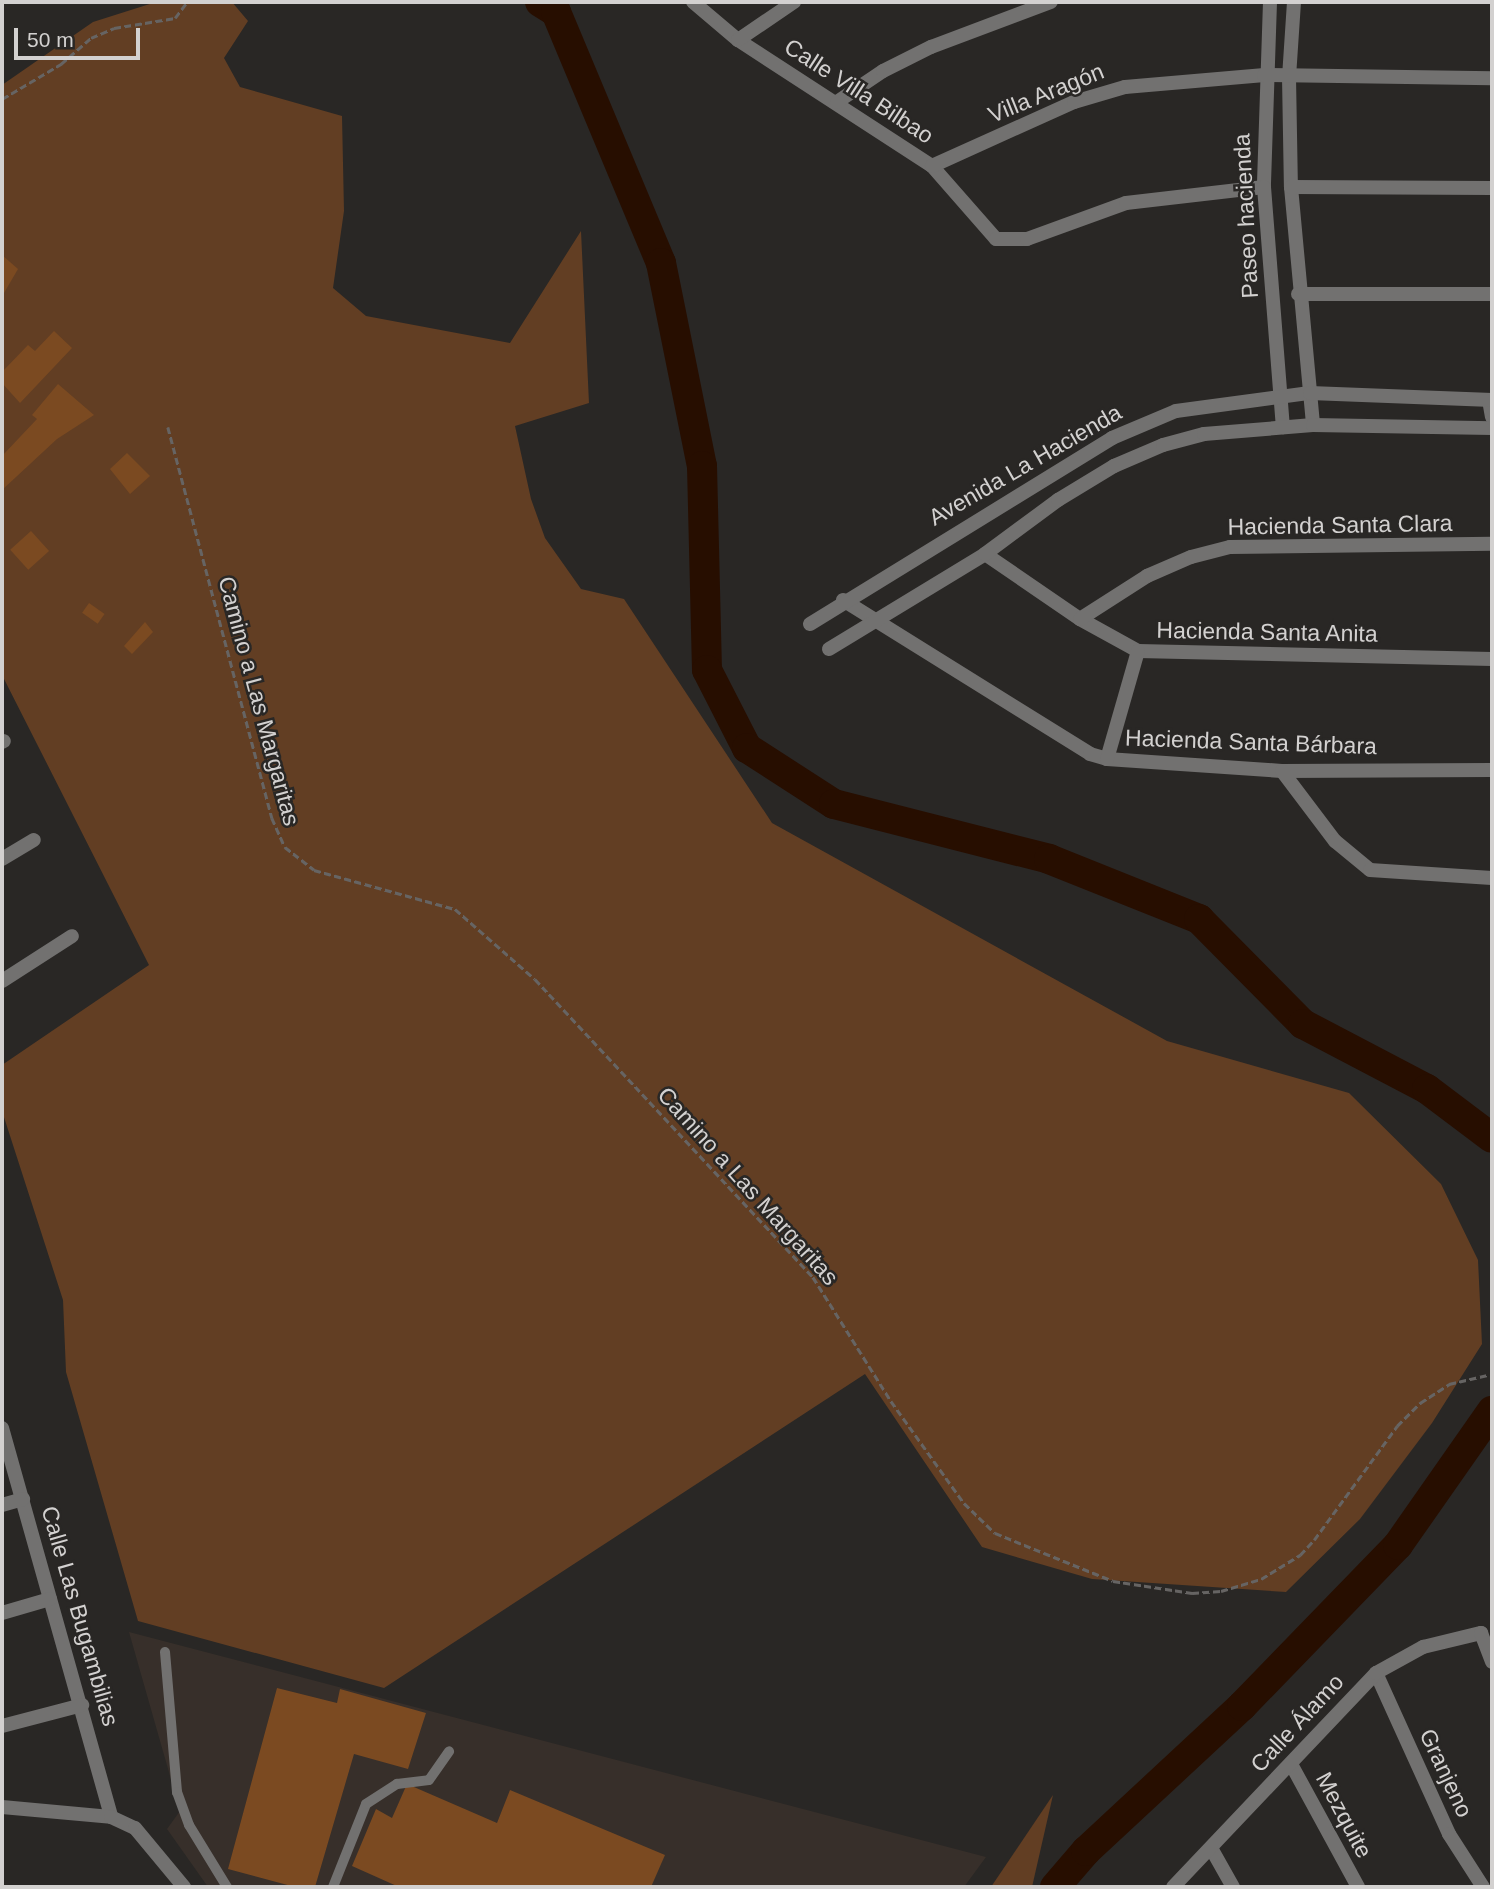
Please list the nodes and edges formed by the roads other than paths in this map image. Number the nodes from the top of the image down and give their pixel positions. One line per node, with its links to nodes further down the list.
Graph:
1 (693, 2): 6 (street, Calle Villa Bilbao)
2 (794, 2): 6 (street)
3 (1051, 2): 10 (street)
4 (1270, 2): 7 (street, Paseo hacienda)
5 (1294, 2): 8 (street, Paseo hacienda)
6 (738, 40): 10 (street, Calle Villa Bilbao)
7 (1265, 75): 8 (street, Villa Aragón); 11 (street, Villa Aragón); 12 (street, Paseo hacienda)
8 (1289, 77): 9 (street, Villa Aragón); 13 (street, Paseo hacienda)
9 (1492, 78)
10 (837, 102): 11 (street, Calle Villa Bilbao)
11 (932, 166): 12 (street, Calle Villa Bilbao)
12 (1264, 187): 18 (street, Paseo hacienda)
13 (1291, 187): 14 (street); 15 (street, Paseo hacienda)
14 (1492, 188)
15 (1298, 294): 16 (street); 17 (street, Paseo hacienda)
16 (1492, 294)
17 (1310, 393): 18 (street, Avenida La Hacienda); 19 (street, Avenida La Hacienda); 21 (street, Paseo hacienda)
18 (1281, 397): 22 (street, Paseo hacienda); 26 (street, Avenida La Hacienda)
19 (1491, 400): 20 (street)
20 (1492, 417)
21 (1313, 425): 22 (street, Avenida La Hacienda); 23 (street, Avenida La Hacienda)
22 (1283, 427): 25 (street, Avenida La Hacienda)
23 (1492, 428)
24 (1492, 544): 27 (street, Hacienda Santa Clara)
25 (985, 554): 27 (street, Hacienda Santa Anita); 28 (street, Avenida La Hacienda)
26 (843, 600): 28 (street, Hacienda Santa Bárbara); 29 (street, Avenida La Hacienda)
27 (1080, 619): 31 (street, Hacienda Santa Anita)
28 (871, 621): 30 (street, Avenida La Hacienda); 33 (street, Hacienda Santa Bárbara)
29 (810, 624)
30 (829, 649)
31 (1138, 652): 32 (street, Hacienda Santa Anita); 33 (street)
32 (1492, 659)
33 (1107, 759): 35 (street, Hacienda Santa Bárbara)
34 (1492, 770): 35 (street, Hacienda Santa Bárbara)
35 (1282, 771): 38 (street)
36 (34, 840): 37 (street)
37 (2, 859)
38 (1492, 878)
39 (72, 936): 40 (street)
40 (2, 981)
41 (2, 1427): 42 (street, Calle Las Bugambilias)
42 (23, 1499): 43 (street); 44 (street, Calle Las Bugambilias)
43 (2, 1505)
44 (50, 1599): 45 (street); 49 (street, Calle Las Bugambilias)
45 (2, 1613)
46 (164, 1652): 57 (lane)
47 (1492, 1662): 48 (street, Calle Álamo)
48 (1376, 1673): 52 (street, Calle Álamo); 62 (street, Granjeno)
49 (82, 1705): 50 (street); 54 (street, Calle Las Bugambilias)
50 (2, 1726)
51 (449, 1751): 58 (lane)
52 (1291, 1764): 55 (street, Calle Álamo); 61 (street, Mezquite)
53 (2, 1807): 54 (street)
54 (111, 1817): 56 (street)
55 (1211, 1848): 59 (street, Calle Álamo); 60 (street)
56 (184, 1887)
57 (227, 1887)
58 (334, 1887)
59 (1173, 1887)
60 (1233, 1887)
61 (1358, 1887)
62 (1483, 1887)

